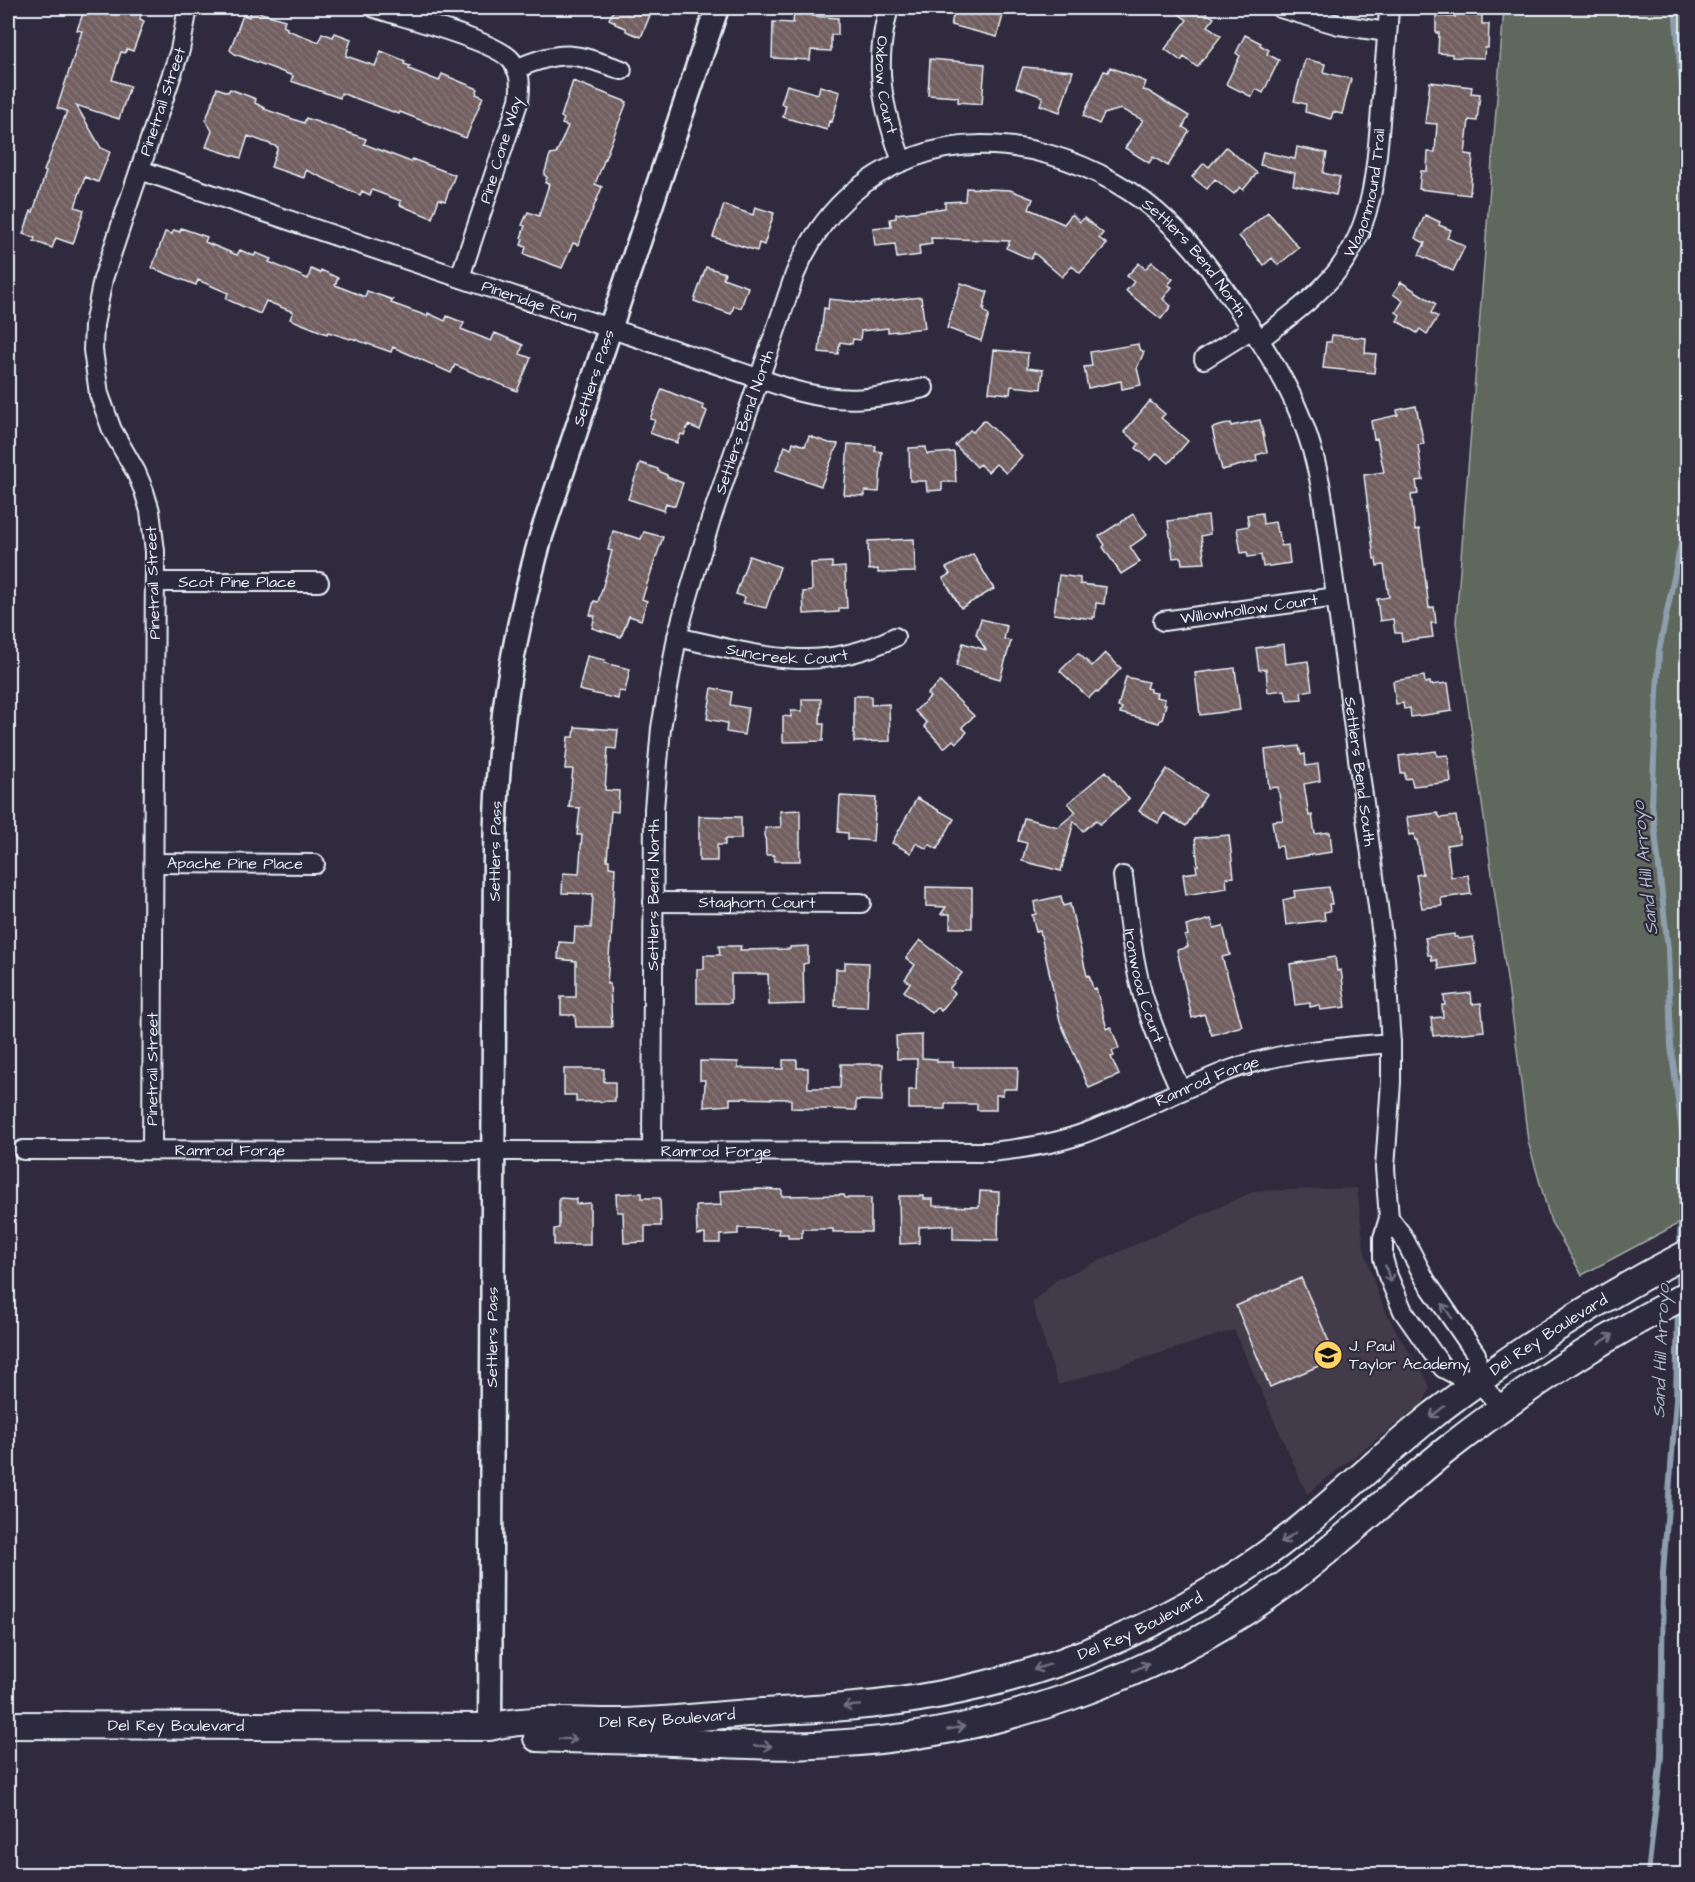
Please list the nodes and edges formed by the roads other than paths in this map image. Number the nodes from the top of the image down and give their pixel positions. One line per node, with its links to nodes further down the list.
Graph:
1 (188, 8): 11 (street, Pinetrail Street)
2 (375, 8): 8 (street)
3 (717, 8): 13 (street, Settlers Pass)
4 (889, 8): 10 (street, Oxbow Court)
5 (1280, 8): 7 (street)
6 (1389, 8): 7 (street, Wagonmound Trail)
7 (1388, 32): 14 (street, Wagonmound Trail)
8 (516, 69): 9 (street); 12 (street, Pine Cone Way)
9 (622, 70)
10 (902, 161): 14 (street, Settlers Bend North); 16 (street, Settlers Bend North)
11 (140, 170): 12 (street, Pineridge Run); 18 (street, Pinetrail Street)
12 (460, 277): 13 (street, Pineridge Run)
13 (609, 327): 16 (street, Pineridge Run); 33 (street, Settlers Pass)
14 (1256, 335): 15 (street, Settlers Bend North); 20 (street, Settlers Bend South)
15 (1204, 359)
16 (759, 378): 17 (street, Pineridge Run); 23 (street, Settlers Bend North)
17 (924, 388)
18 (156, 582): 19 (street, Scot Pine Place); 24 (street, Pinetrail Street)
19 (319, 582)
20 (1336, 597): 21 (street, Willowhollow Court); 29 (street, Settlers Bend South)
21 (1163, 621)
22 (895, 636): 23 (street, Suncreek Court)
23 (677, 637): 27 (street, Settlers Bend North)
24 (154, 863): 25 (street, Apache Pine Place); 31 (street, Pinetrail Street)
25 (315, 864)
26 (1122, 876): 30 (street, Ironwood Court)
27 (653, 902): 28 (street, Staghorn Court); 34 (street, Settlers Bend North)
28 (861, 903)
29 (1391, 1042): 30 (street, Ramrod Forge); 35 (street, Settlers Bend South)
30 (1181, 1091): 34 (street, Ramrod Forge)
31 (152, 1149): 32 (street, Ramrod Forge); 33 (street, Ramrod Forge)
32 (23, 1150)
33 (493, 1150): 34 (street, Ramrod Forge); 41 (street, Settlers Pass)
34 (652, 1150)
35 (1389, 1218): 38 (street, one-way to 35); 38 (street, Settlers Bend South, one-way to 38)
36 (1688, 1253): 38 (main road, Del Rey Boulevard)
37 (1688, 1294): 39 (main road, Del Rey Boulevard, one-way to 37)
38 (1478, 1381): 39 (street, Settlers Bend South); 41 (main road, Del Rey Boulevard, one-way to 41)
39 (1502, 1408): 41 (main road, Del Rey Boulevard, one-way to 39)
40 (8, 1725): 41 (main road, Del Rey Boulevard)
41 (490, 1727)

